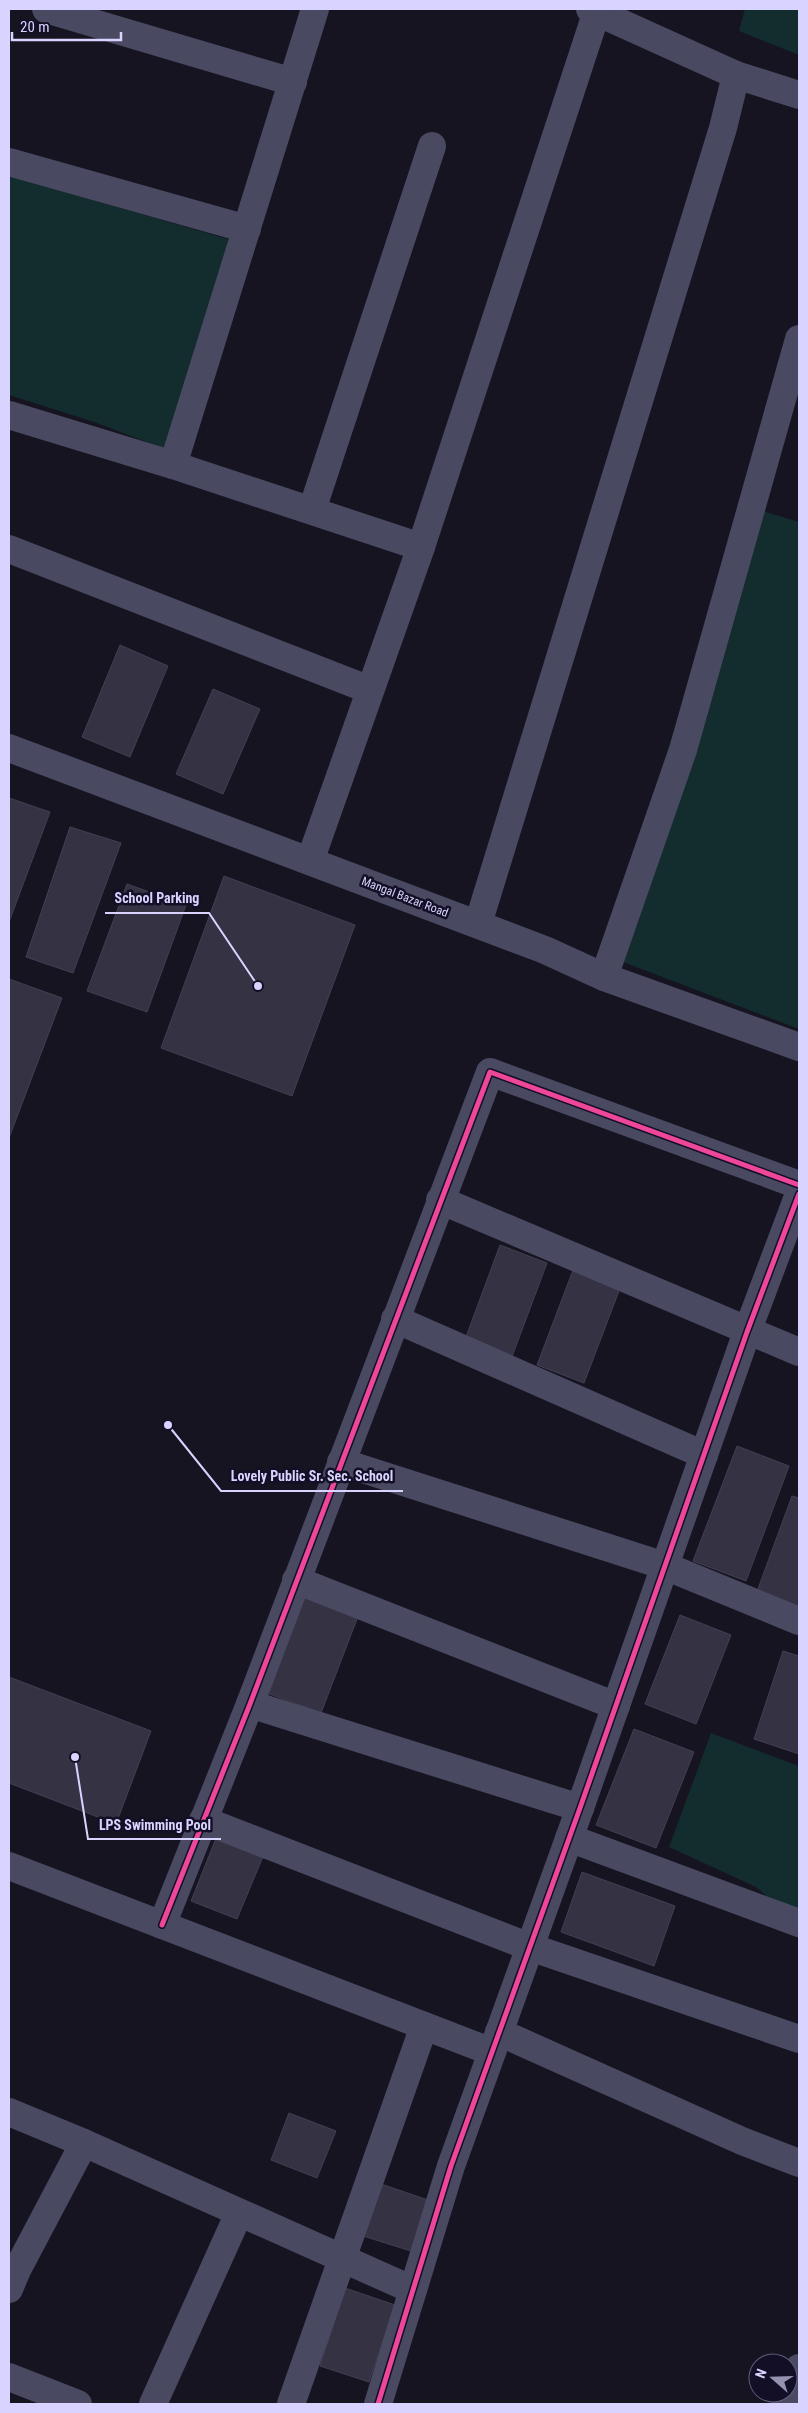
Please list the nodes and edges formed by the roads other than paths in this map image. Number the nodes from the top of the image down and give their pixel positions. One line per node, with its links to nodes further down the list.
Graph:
1 (46, 9): 5 (street)
2 (315, 9): 5 (street)
3 (594, 10): 4 (street); 14 (street)
4 (736, 75): 6 (street); 19 (street)
5 (293, 82): 9 (street)
6 (799, 95)
7 (432, 146): 13 (street)
8 (9, 162): 9 (street)
9 (247, 229): 12 (street)
10 (798, 352): 20 (street)
11 (9, 415): 12 (street)
12 (174, 464): 13 (street)
13 (312, 510): 14 (street)
14 (421, 547): 16 (street)
15 (9, 549): 16 (street)
16 (370, 690): 18 (street)
17 (9, 748): 18 (street, Mangal Bazar Road)
18 (310, 862): 19 (street, Mangal Bazar Road)
19 (478, 924): 20 (street, Mangal Bazar Road)
20 (604, 977): 21 (street, Mangal Bazar Road)
21 (799, 1048)
22 (798, 1199): 23 (street); 25 (street)
23 (440, 1200): 24 (street); 25 (street)
24 (396, 1319): 27 (street); 28 (street)
25 (747, 1332): 26 (street); 27 (street)
26 (799, 1352)
27 (704, 1455): 29 (street)
28 (341, 1462): 29 (street); 30 (street)
29 (665, 1566): 31 (street); 33 (street)
30 (296, 1580): 32 (street); 33 (street)
31 (799, 1621)
32 (250, 1704): 34 (street); 35 (street)
33 (616, 1706): 34 (street)
34 (580, 1808): 36 (street)
35 (203, 1820): 39 (street); 40 (street)
36 (569, 1838): 38 (street); 40 (street)
37 (9, 1866): 39 (street)
38 (799, 1923)
39 (162, 1925): 41 (street)
40 (530, 1947): 42 (street); 43 (street)
41 (424, 2026): 43 (street); 48 (street)
42 (799, 2039)
43 (496, 2042): 46 (street); 50 (street)
44 (9, 2112): 45 (street)
45 (84, 2143): 47 (street); 49 (street)
46 (799, 2163)
47 (239, 2212): 48 (street); 54 (street)
48 (342, 2258): 50 (street); 55 (street)
49 (11, 2275)
50 (413, 2290): 56 (street)
51 (799, 2368): 57 (street)
52 (9, 2377): 53 (street)
53 (78, 2404)
54 (153, 2404)
55 (291, 2404)
56 (378, 2404)
57 (785, 2404)

